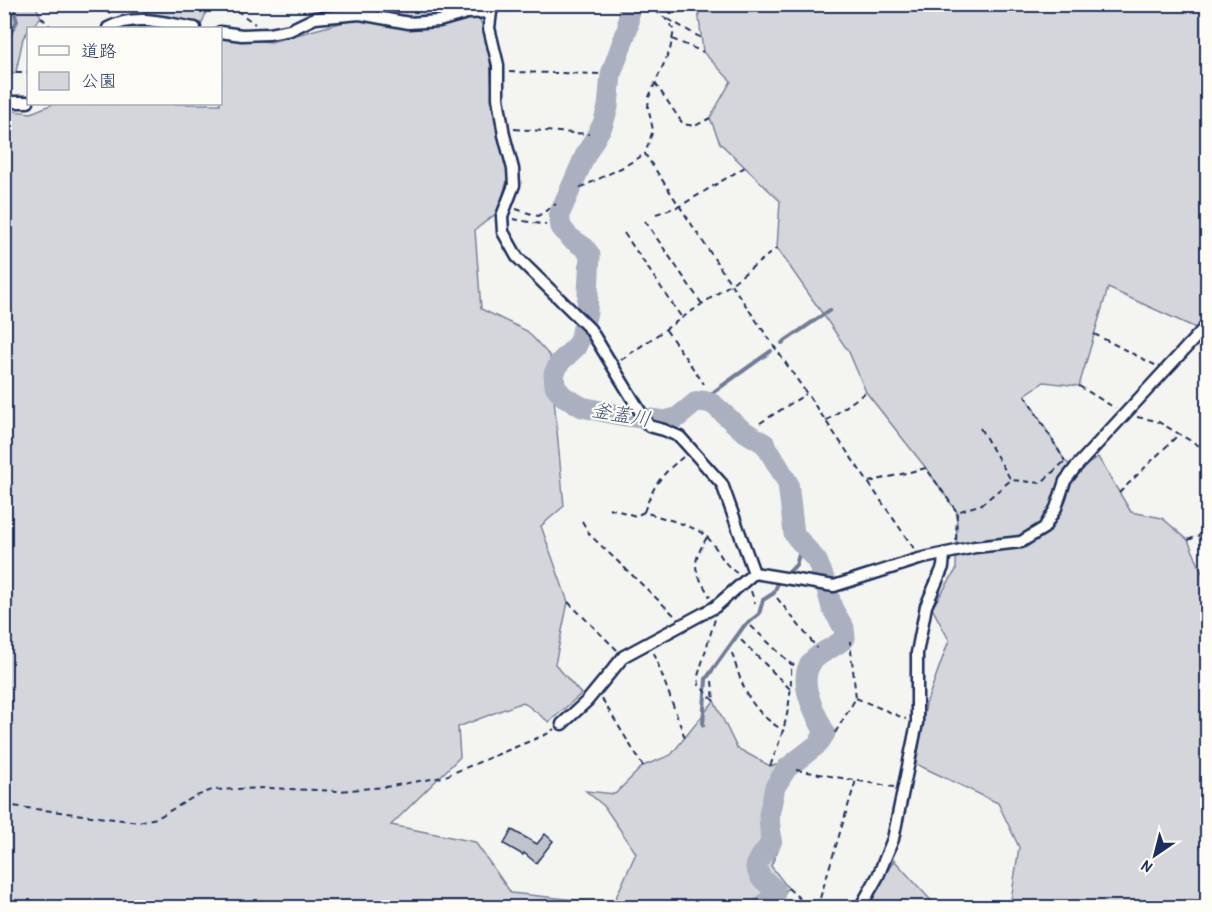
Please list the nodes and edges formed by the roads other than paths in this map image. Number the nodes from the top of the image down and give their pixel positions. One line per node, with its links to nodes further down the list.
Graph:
1 (493, 8): 4 (street); 9 (street)
2 (110, 27): 3 (street)
3 (188, 27)
4 (222, 32)
5 (4, 102): 6 (street)
6 (27, 102)
7 (1208, 324): 8 (street)
8 (950, 553): 9 (street); 11 (street)
9 (751, 576): 10 (street)
10 (562, 724)
11 (860, 908)

